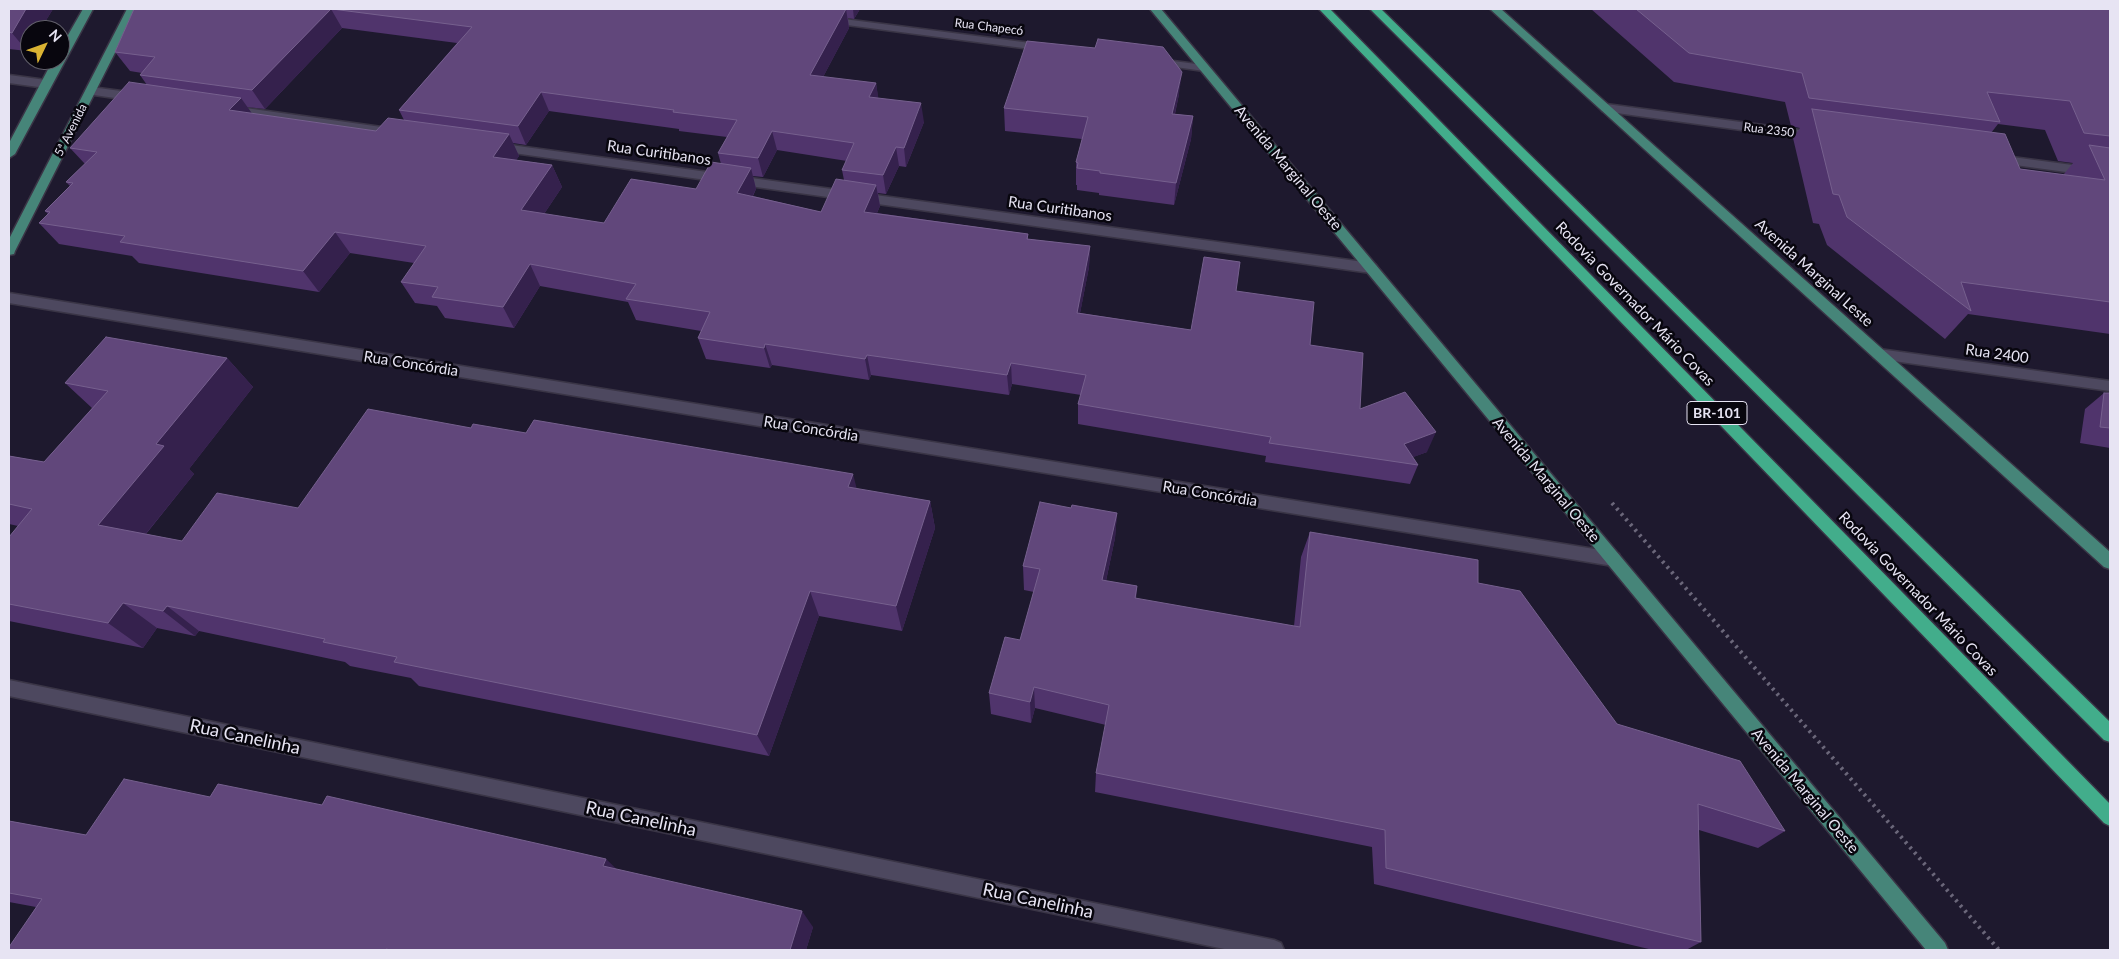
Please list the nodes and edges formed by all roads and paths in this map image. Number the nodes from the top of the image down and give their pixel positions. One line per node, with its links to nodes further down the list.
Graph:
1 (88, 9): 8 (main road)
2 (132, 9): 15 (main road, 5ª Avenida)
3 (1155, 9): 11 (main road, Avenida Marginal Oeste)
4 (1324, 9): 34 (highway, Rodovia Governador Mário Covas / BR-101)
5 (1375, 9): 33 (highway, Rodovia Governador Mário Covas / BR-101)
6 (1495, 9): 17 (main road, Avenida Marginal Leste)
7 (819, 19): 9 (street, Rua Chapecó)
8 (70, 41)
9 (1056, 49)
10 (1145, 60): 11 (street)
11 (1204, 68): 26 (main road, Avenida Marginal Oeste)
12 (54, 70): 14 (main road)
13 (9, 79): 14 (street)
14 (46, 84): 22 (main road)
15 (91, 91): 16 (street); 25 (main road, 5ª Avenida)
16 (150, 99)
17 (1606, 108): 20 (street, Rua 2350); 28 (main road, Avenida Marginal Leste)
18 (219, 109): 19 (street)
19 (406, 134)
20 (1824, 137)
21 (485, 146): 26 (street, Rua Curitibanos)
22 (9, 154)
23 (1982, 157): 24 (street)
24 (2110, 174)
25 (9, 251)
26 (1371, 268): 30 (main road, Avenida Marginal Oeste)
27 (9, 298): 30 (street, Rua Concórdia)
28 (1879, 354): 29 (street, Rua 2400); 31 (main road, Avenida Marginal Leste)
29 (2110, 386)
30 (1613, 560): 36 (main road, Avenida Marginal Oeste)
31 (2110, 562)
32 (9, 688): 35 (street, Rua Canelinha)
33 (2110, 734)
34 (2110, 817)
35 (1274, 950)
36 (1938, 950)

